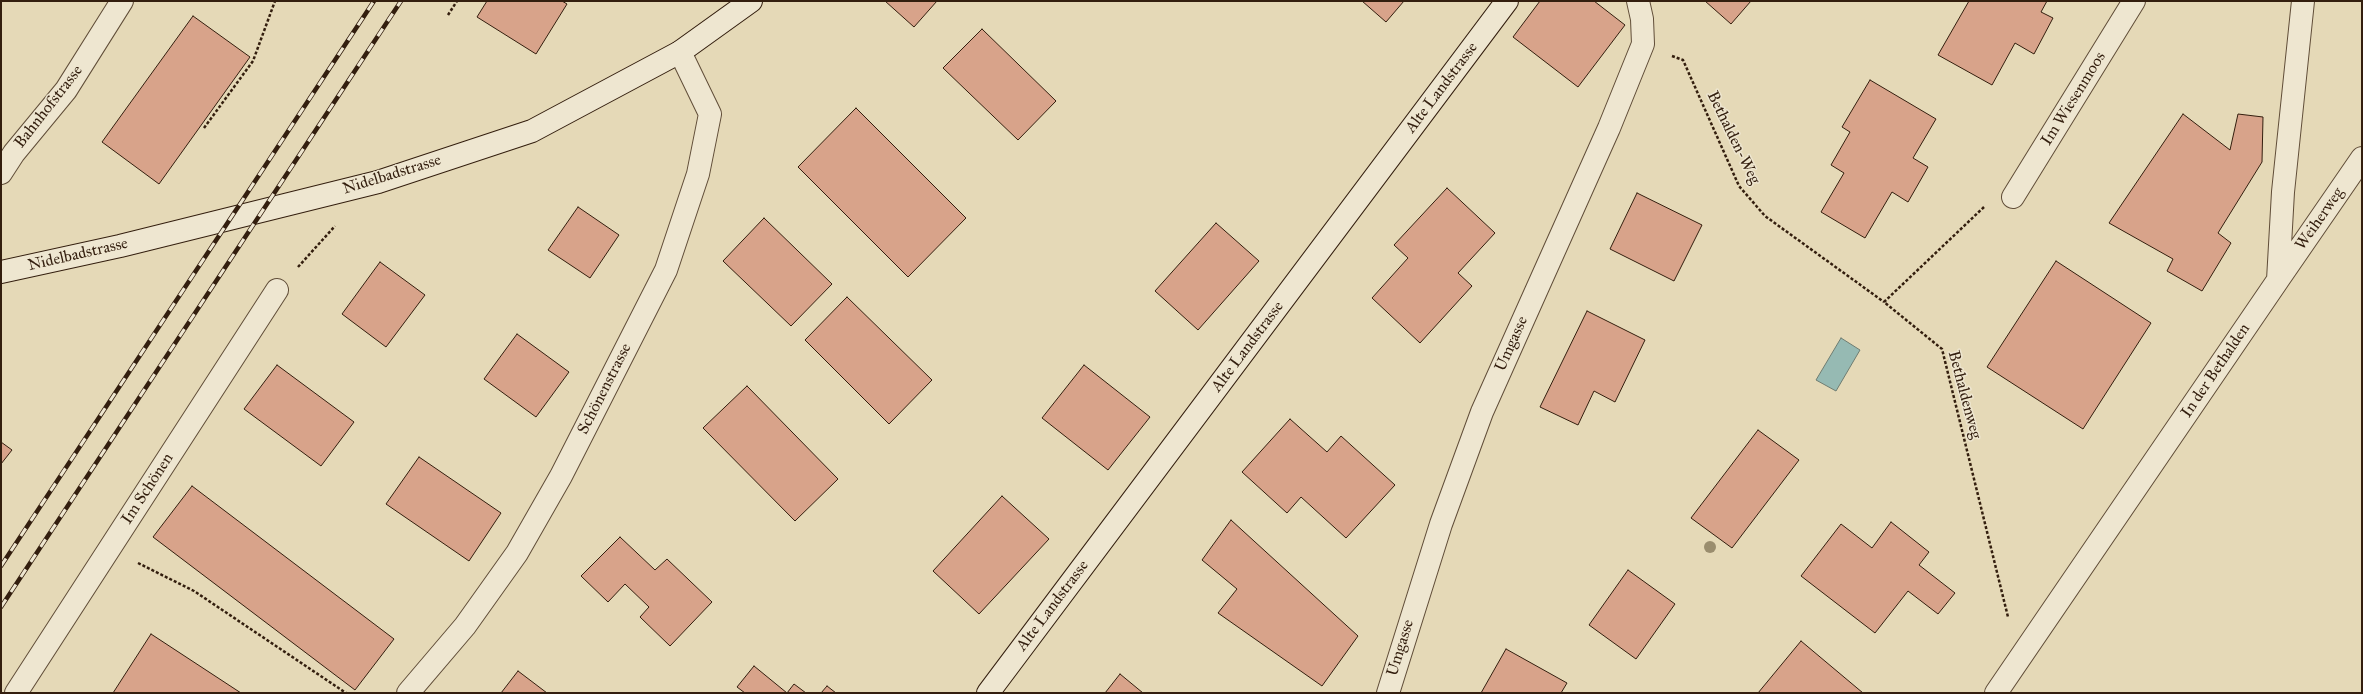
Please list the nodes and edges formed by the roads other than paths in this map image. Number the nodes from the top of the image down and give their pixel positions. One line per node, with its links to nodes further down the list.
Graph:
1 (122, 1): 9 (street, Bahnhofstrasse)
2 (751, 1): 7 (street, Nidelbadstrasse)
3 (1507, 1): 16 (street, Alte Landstrasse)
4 (1638, 1): 17 (street, Umgasse)
5 (2134, 1): 10 (street, Im Wiesenmoos)
6 (2303, 1): 12 (street)
7 (680, 52): 11 (street, Nidelbadstrasse); 15 (street, Schönenstrasse)
8 (2362, 158): 12 (street, Weiherweg)
9 (1, 172)
10 (2013, 197)
11 (1, 272)
12 (2278, 280): 18 (street, In der Bethalden)
13 (277, 290): 14 (street, Im Schönen)
14 (20, 692)
15 (408, 693)
16 (988, 693)
17 (1388, 693)
18 (1996, 693)

